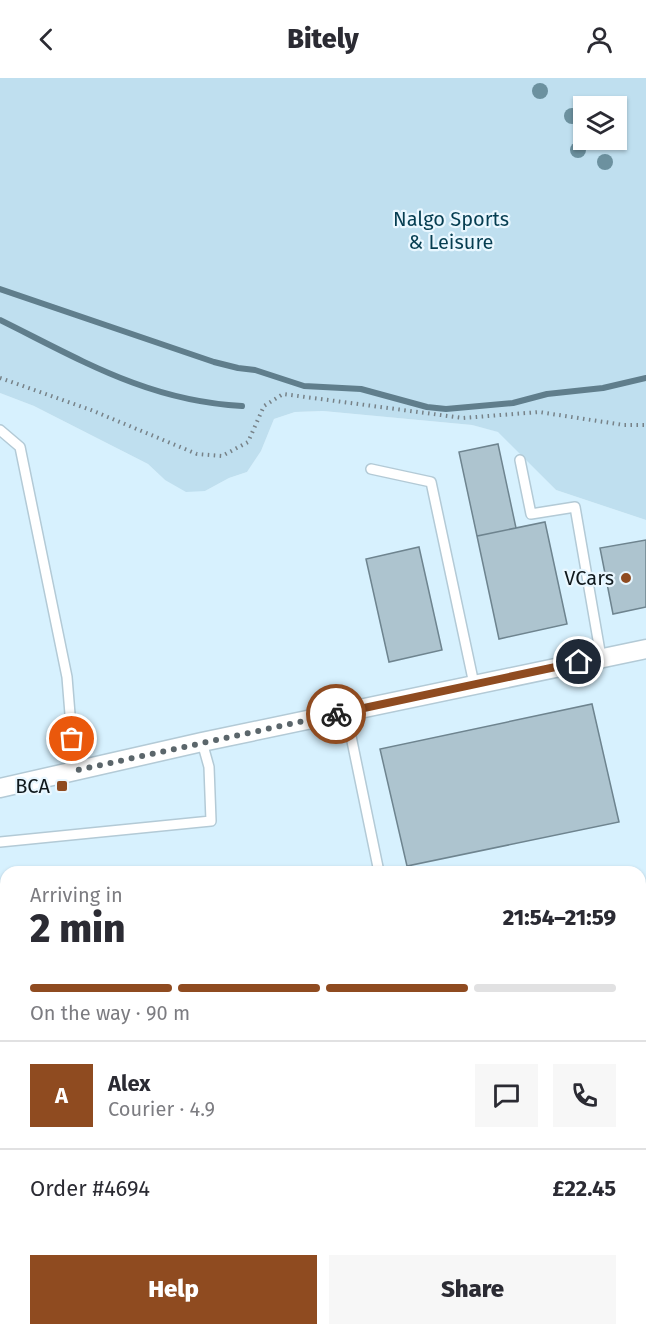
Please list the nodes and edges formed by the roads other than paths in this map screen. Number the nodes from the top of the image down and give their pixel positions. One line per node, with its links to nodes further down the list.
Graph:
1 (0, 430): 9 (lane)
2 (520, 460): 5 (lane)
3 (371, 469): 6 (lane)
4 (646, 649): 5 (street)
5 (601, 657): 6 (street)
6 (474, 684): 7 (street)
7 (346, 712): 8 (street); 12 (lane)
8 (202, 742): 9 (street); 11 (lane)
9 (78, 770): 10 (street)
10 (0, 788)
11 (0, 842)
12 (378, 866)

